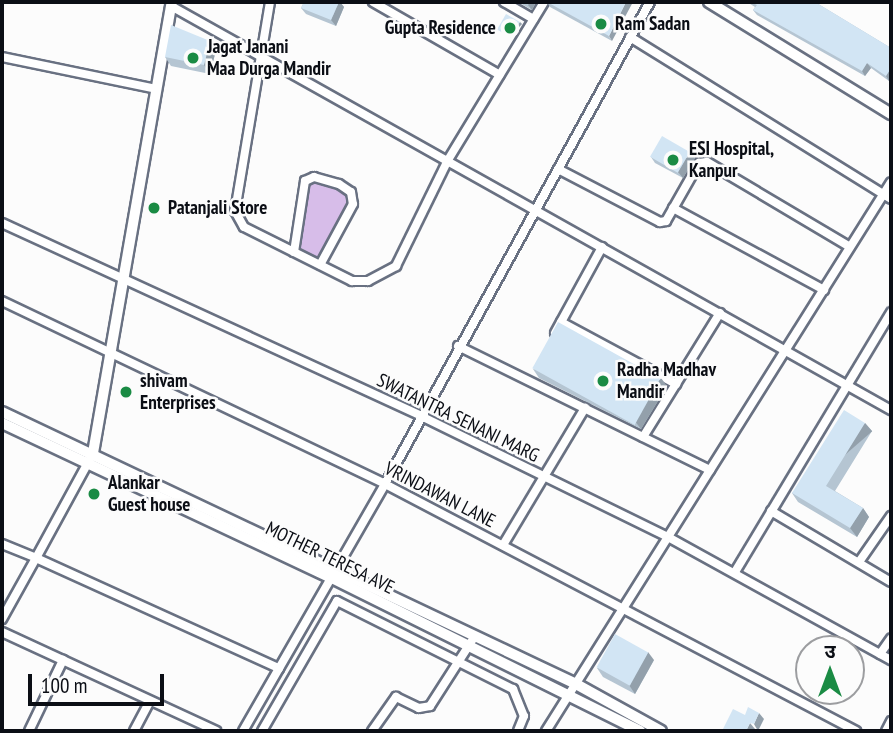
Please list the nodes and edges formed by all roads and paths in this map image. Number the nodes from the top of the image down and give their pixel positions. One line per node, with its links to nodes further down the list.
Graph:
1 (270, 2): 10 (street)
2 (373, 2): 12 (street)
3 (504, 2): 8 (street)
4 (544, 2): 8 (street)
5 (650, 2): 9 (street)
6 (709, 2): 14 (street)
7 (172, 4): 10 (street); 13 (street)
8 (533, 19): 12 (street)
9 (630, 37): 16 (street); 18 (street)
10 (258, 55): 15 (street); 24 (street)
11 (2, 57): 13 (street)
12 (500, 75): 15 (street)
13 (156, 89): 26 (street)
14 (891, 114)
15 (448, 160): 20 (street); 25 (street)
16 (558, 169): 19 (street); 20 (street)
17 (891, 182): 18 (street)
18 (887, 197): 23 (street)
19 (673, 208): 23 (street); 27 (street)
20 (533, 213): 22 (street); 33 (street)
21 (2, 223): 26 (street, SWATANTRA SENANI MARG)
22 (602, 247): 30 (street); 31 (street)
23 (850, 247): 27 (street)
24 (294, 252): 25 (street); 25 (street)
25 (320, 265)
26 (121, 275): 34 (street); 43 (street, SWATANTRA SENANI MARG)
27 (824, 290): 35 (street)
28 (2, 301): 34 (street, VRINDAWAN LANE)
29 (891, 312): 39 (street)
30 (720, 313): 35 (street); 38 (street)
31 (561, 322): 32 (street); 38 (street)
32 (549, 345)
33 (458, 346): 37 (street); 43 (street)
34 (108, 350): 46 (street); 49 (street, VRINDAWAN LANE)
35 (786, 350): 39 (street); 47 (street)
36 (536, 369): 37 (street)
37 (530, 380): 40 (street)
38 (676, 384): 45 (street)
39 (846, 384): 41 (street); 50 (street)
40 (585, 408): 45 (street); 48 (street)
41 (891, 410)
42 (2, 412): 46 (street)
43 (421, 416): 48 (street, SWATANTRA SENANI MARG); 49 (street)
44 (2, 423): 46 (street)
45 (643, 437): 47 (street)
46 (90, 457): 55 (street); 58 (street)
47 (710, 470): 52 (street)
48 (545, 478): 52 (street, SWATANTRA SENANI MARG); 54 (street)
49 (385, 484): 54 (street, VRINDAWAN LANE); 58 (street)
50 (771, 511): 56 (street); 57 (street)
51 (891, 516): 56 (street)
52 (668, 537): 57 (street, SWATANTRA SENANI MARG); 60 (street)
53 (2, 544): 55 (street)
54 (503, 545): 60 (street, VRINDAWAN LANE)
55 (36, 558): 61 (street); 69 (street)
56 (859, 562): 59 (street)
57 (735, 572): 65 (street, SWATANTRA SENANI MARG)
58 (334, 574): 64 (street); 69 (street)
59 (891, 582)
60 (625, 606): 70 (street); 83 (street, VRINDAWAN LANE)
61 (2, 619)
62 (2, 632): 66 (street)
63 (891, 638): 65 (street)
64 (473, 641): 68 (street); 70 (street)
65 (880, 654): 67 (street, SWATANTRA SENANI MARG)
66 (63, 660): 71 (street); 73 (street)
67 (891, 660)
68 (460, 662): 77 (street); 78 (street); 79 (street)
69 (279, 668): 76 (street)
70 (573, 689): 80 (street); 81 (street); 82 (street)
71 (150, 701): 74 (street); 75 (street)
72 (891, 721): 84 (street)
73 (29, 731)
74 (134, 731)
75 (216, 731)
76 (243, 731)
77 (262, 731)
78 (372, 731)
79 (518, 731)
80 (546, 731)
81 (640, 731)
82 (661, 731)
83 (856, 731)
84 (886, 731)

